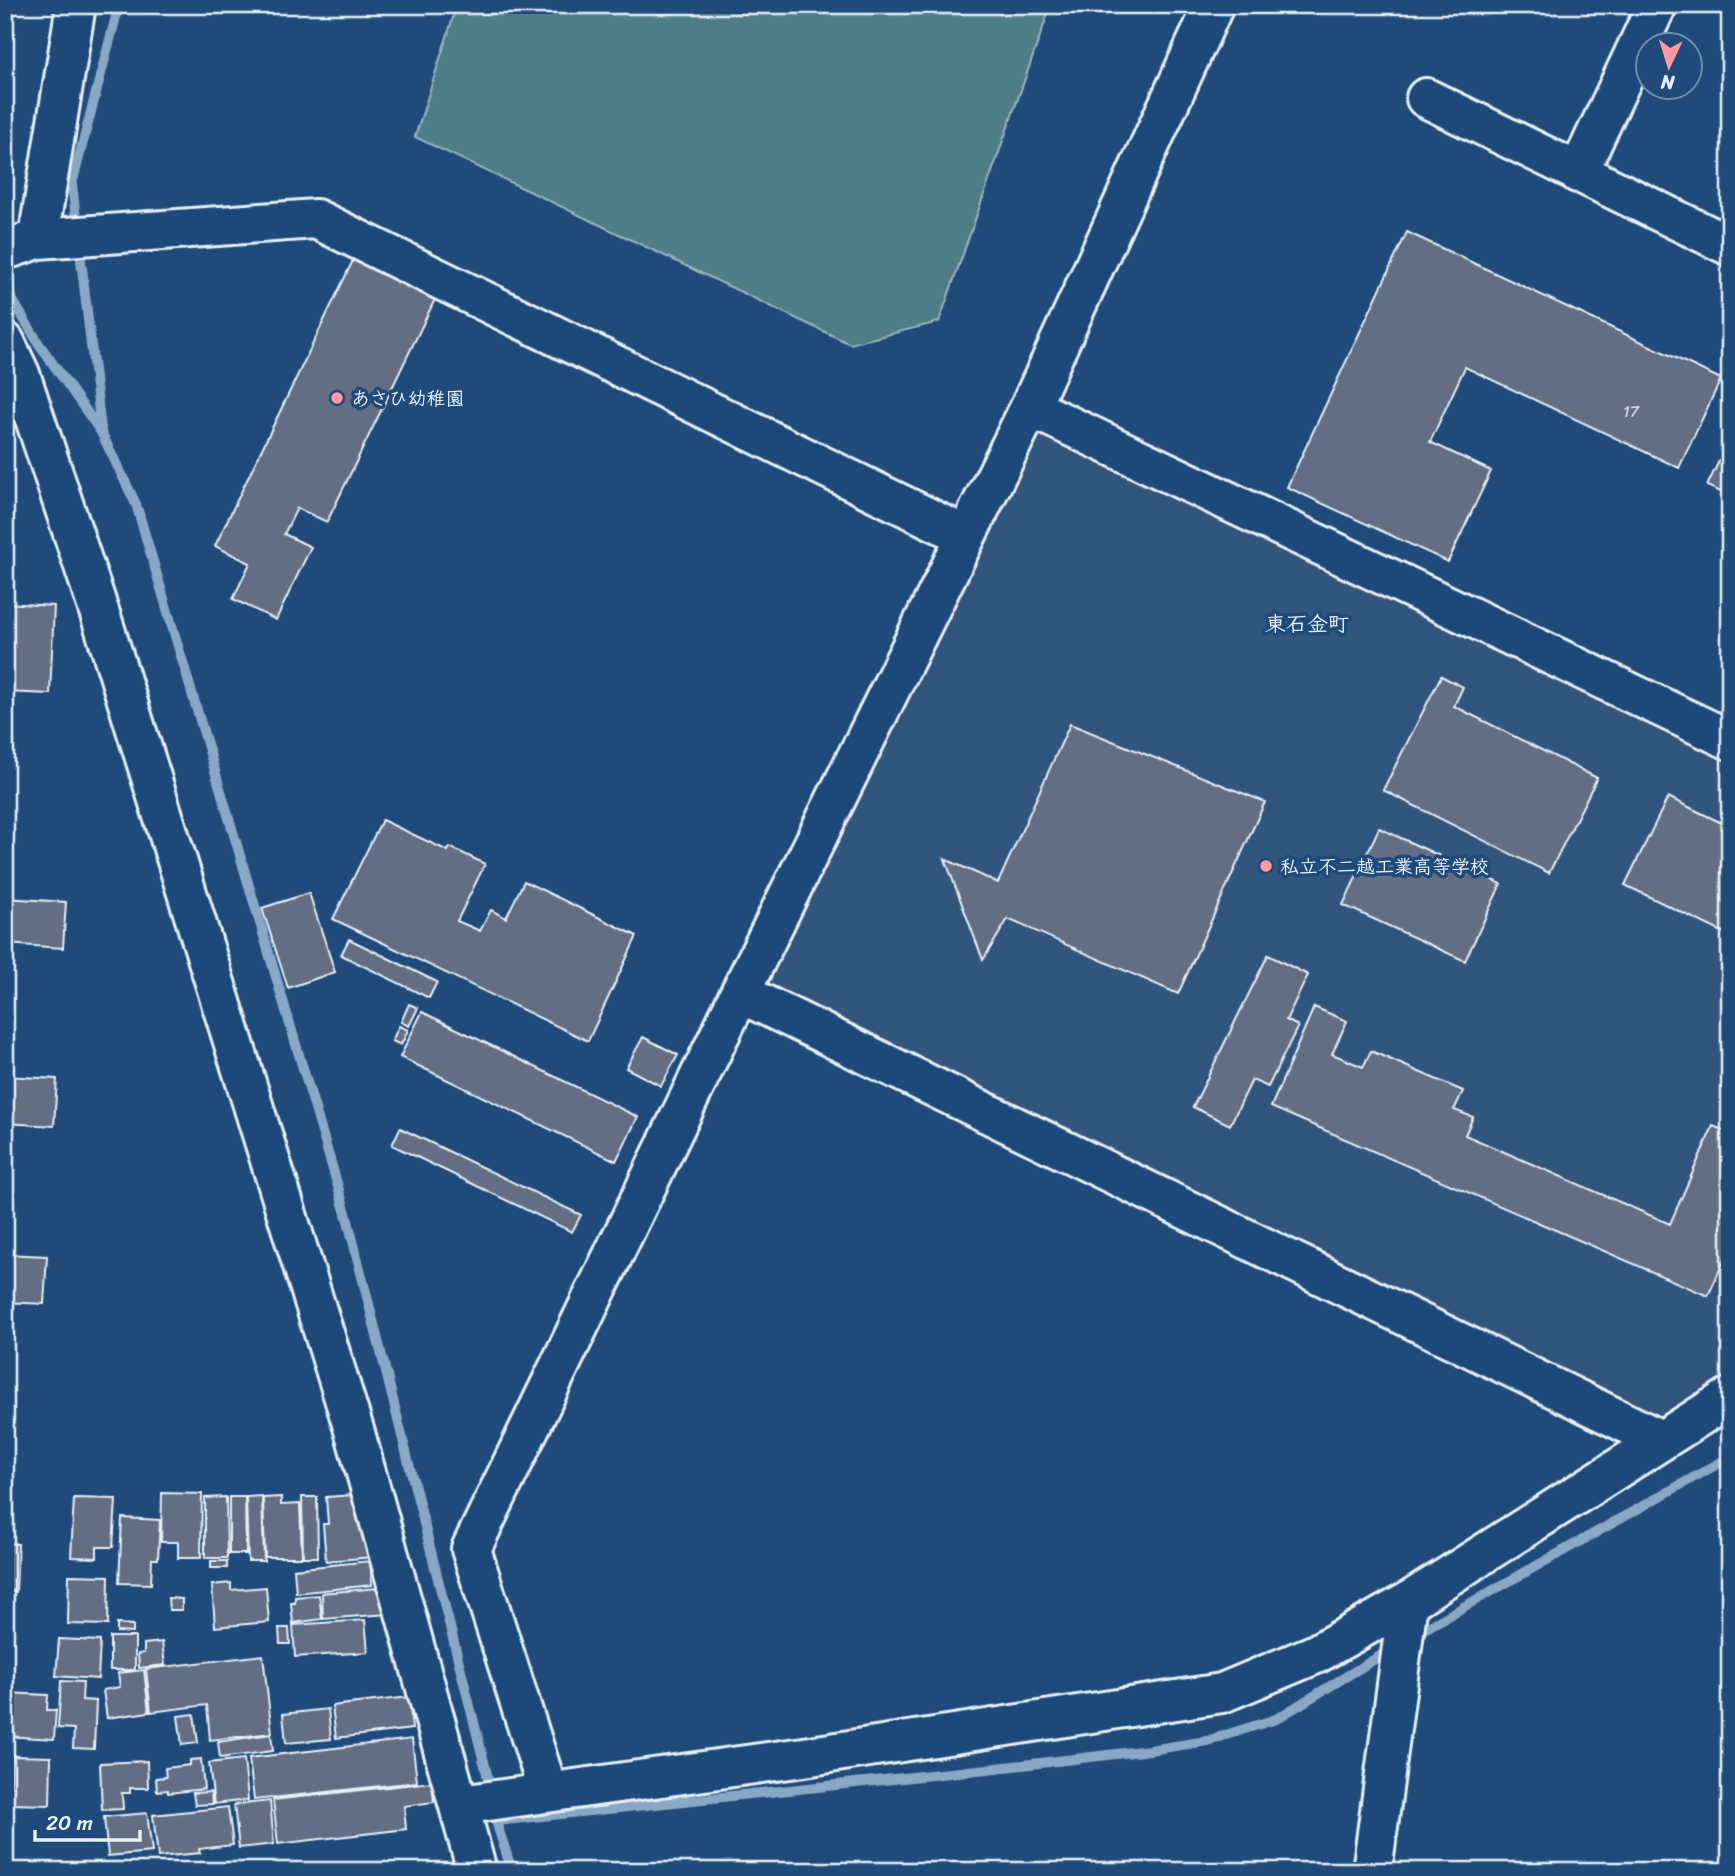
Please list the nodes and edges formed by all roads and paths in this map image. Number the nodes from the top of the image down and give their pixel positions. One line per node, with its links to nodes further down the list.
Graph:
1 (76, 5): 6 (street)
2 (1214, 5): 9 (street)
3 (1657, 5): 5 (street)
4 (1426, 98): 5 (street)
5 (1578, 173): 7 (street)
6 (22, 244): 10 (street)
7 (1730, 246)
8 (5, 342): 17 (street)
9 (1030, 407): 10 (street); 11 (street)
10 (966, 536): 12 (street)
11 (1730, 740)
12 (740, 993): 14 (street); 16 (street)
13 (1730, 1397): 14 (street)
14 (1661, 1440): 15 (street)
15 (1408, 1602): 16 (street); 19 (street)
16 (548, 1791): 17 (street)
17 (460, 1805): 18 (street)
18 (477, 1871)
19 (1372, 1871)

